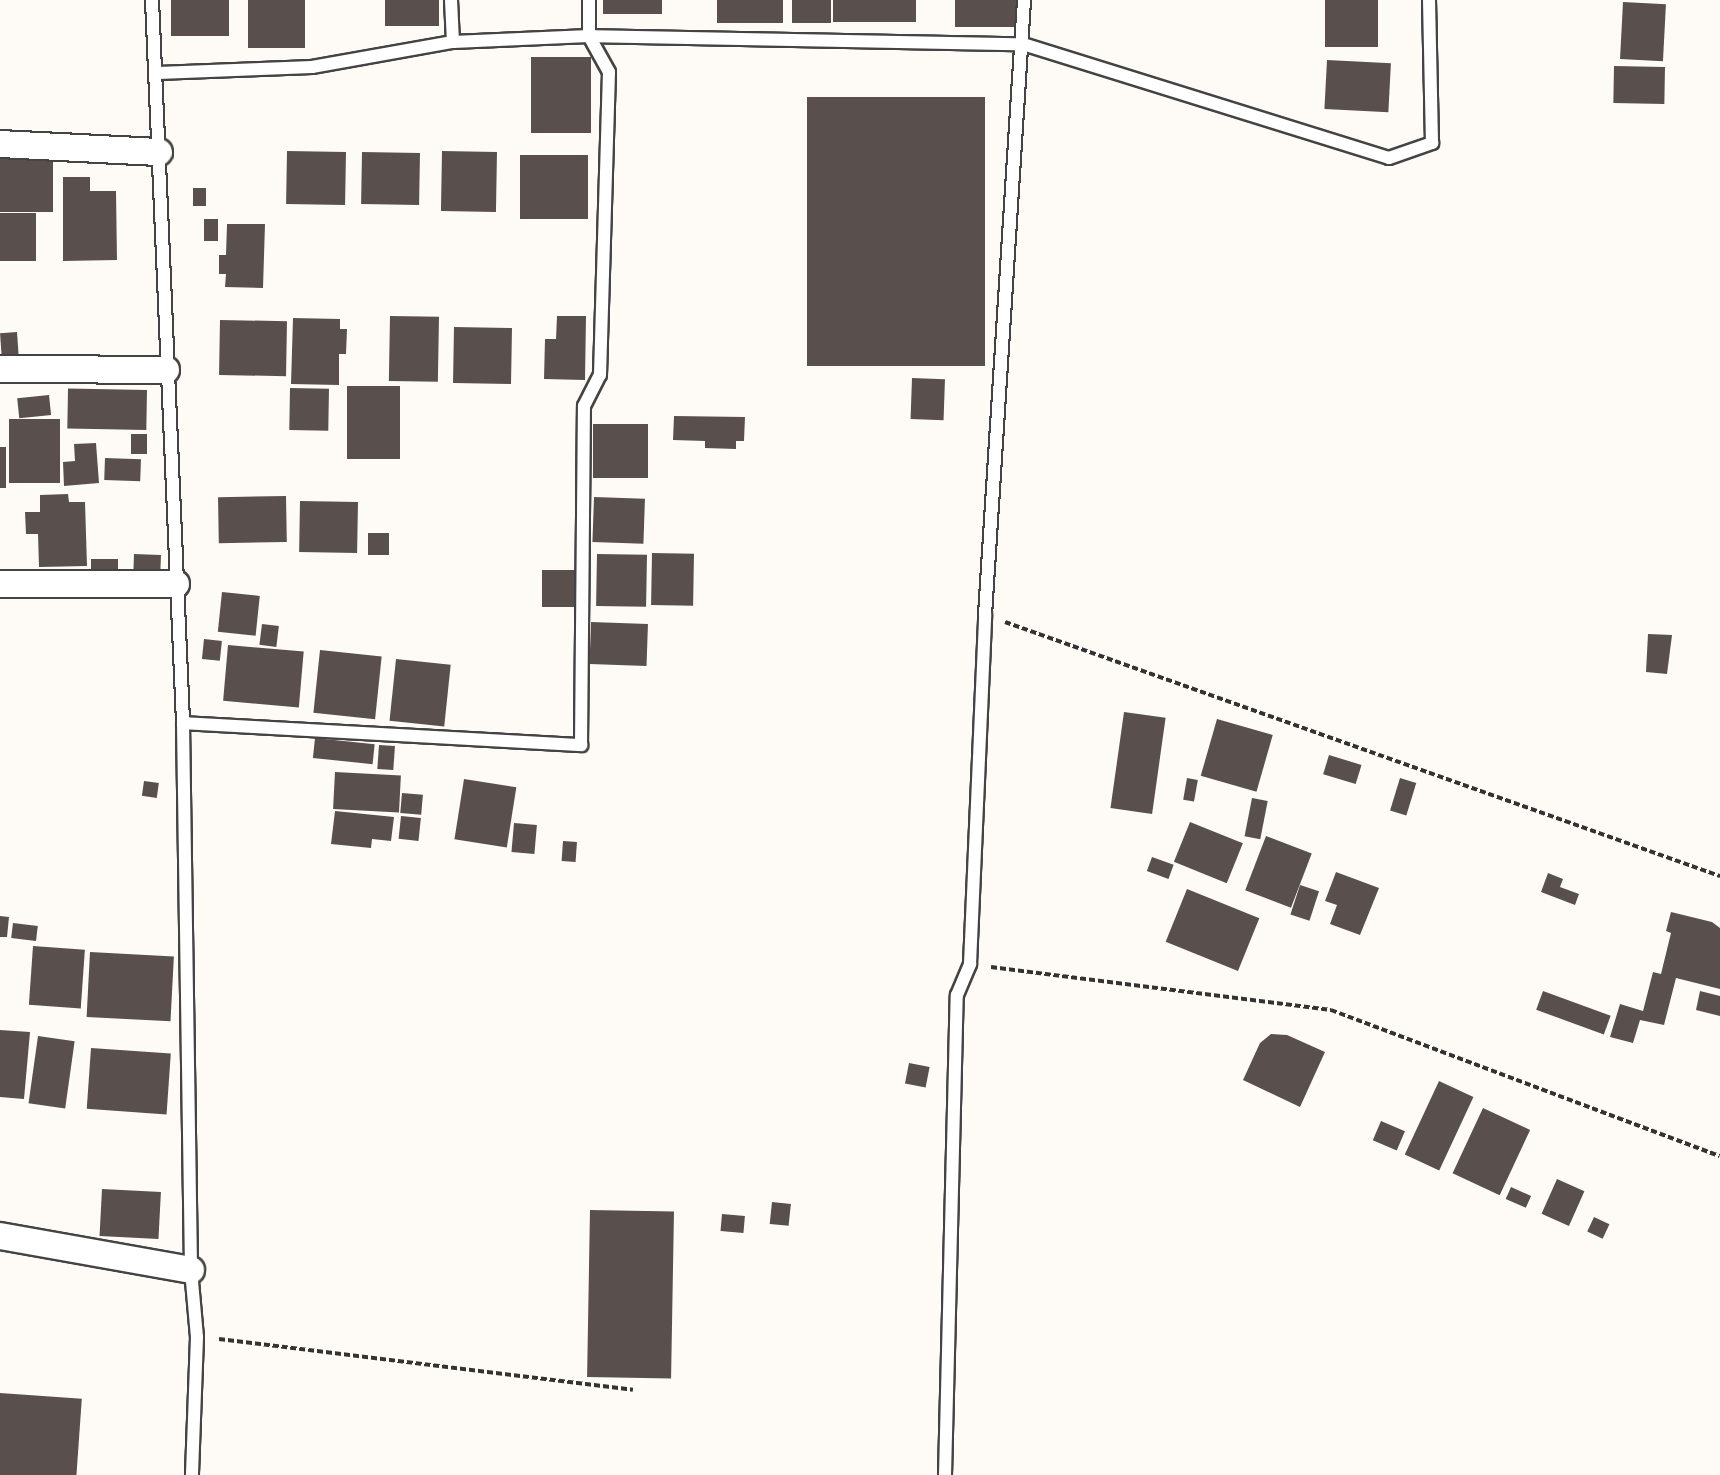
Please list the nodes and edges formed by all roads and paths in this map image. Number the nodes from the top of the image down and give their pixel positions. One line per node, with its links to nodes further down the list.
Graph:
1 (152, 0): 9 (lane)
2 (452, 0): 7 (lane)
3 (589, 0): 6 (lane)
4 (1024, 0): 8 (lane)
5 (1429, 0): 8 (lane)
6 (589, 36): 7 (lane); 8 (lane); 17 (lane)
7 (453, 42): 9 (lane)
8 (1023, 44): 16 (lane)
9 (158, 73): 11 (lane)
10 (0, 144): 11 (street)
11 (159, 152): 13 (lane)
12 (0, 369): 13 (street)
13 (166, 370): 15 (lane)
14 (0, 584): 15 (street)
15 (176, 584): 17 (lane)
16 (985, 615): 18 (path); 19 (lane)
17 (183, 723): 22 (lane)
18 (1720, 876)
19 (970, 964): 20 (path); 26 (lane)
20 (1720, 1156)
21 (0, 1236): 22 (street)
22 (191, 1270): 23 (lane)
23 (197, 1337): 24 (path); 25 (lane)
24 (633, 1390)
25 (192, 1475)
26 (945, 1475)

